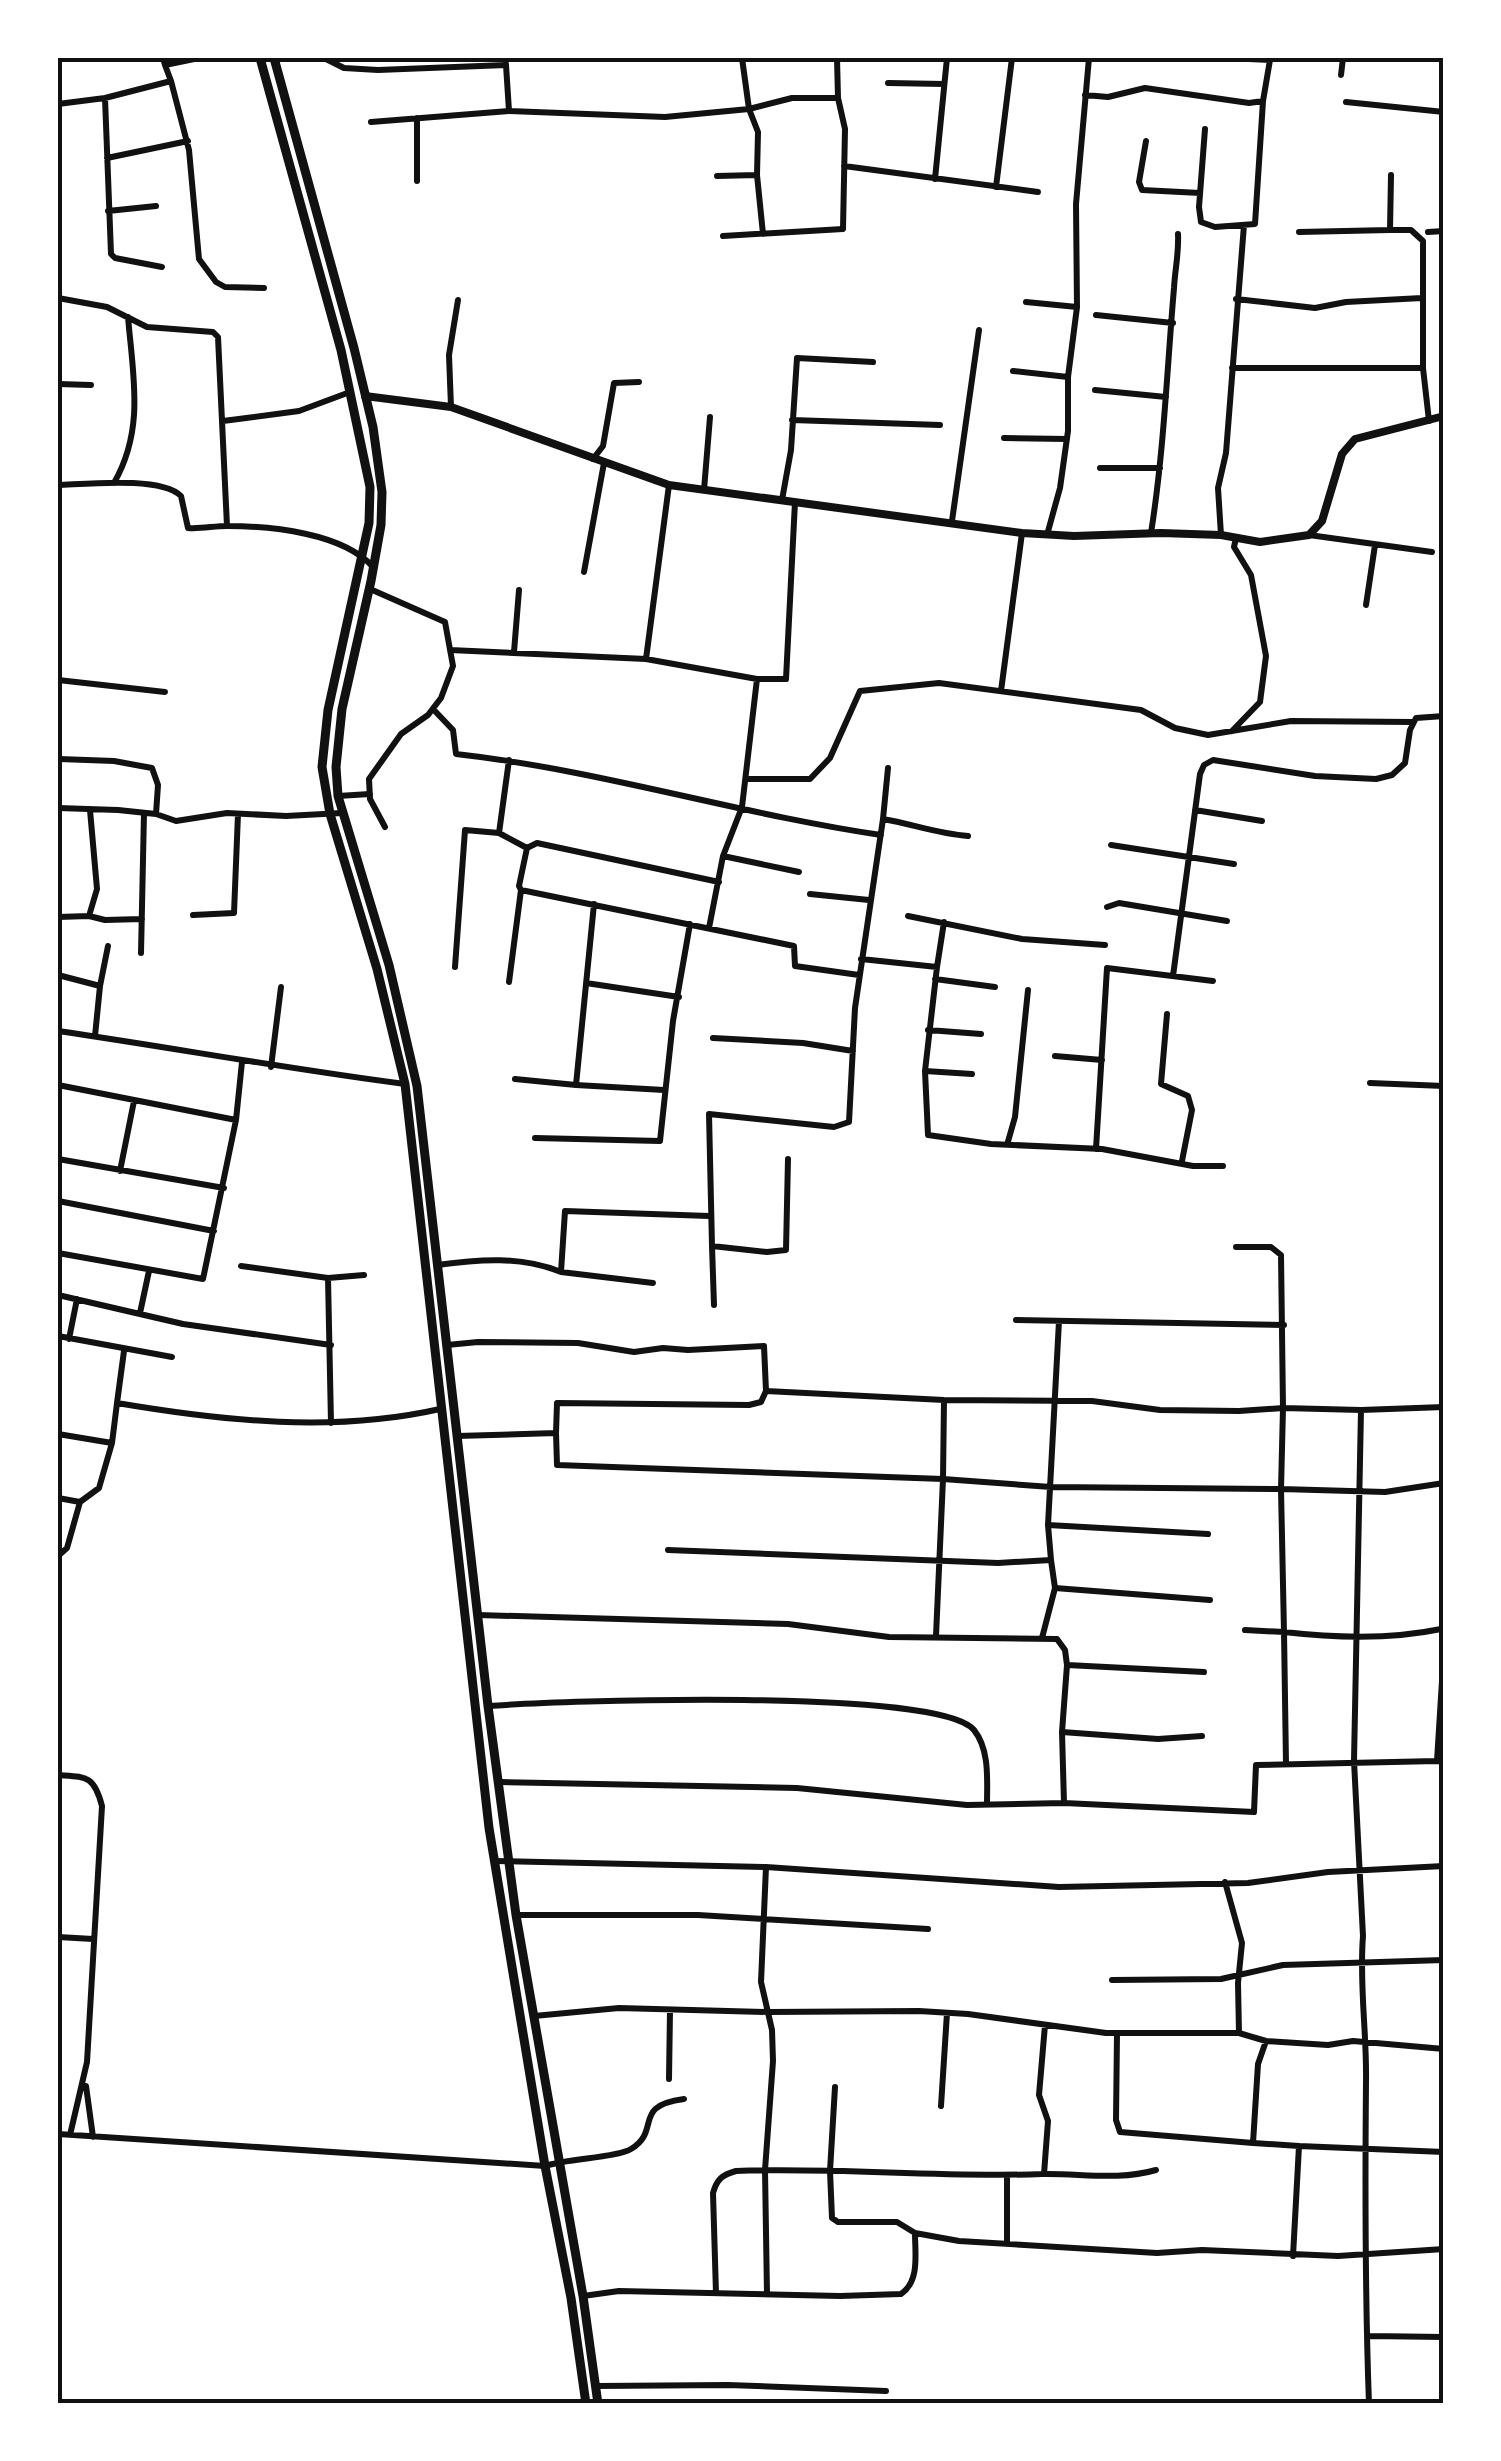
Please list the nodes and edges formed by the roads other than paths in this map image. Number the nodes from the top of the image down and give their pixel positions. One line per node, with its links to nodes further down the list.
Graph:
1 (199, 58): 13 (street)
2 (260, 58): 73 (main road)
3 (274, 58): 74 (main road)
4 (324, 58): 12 (street)
5 (742, 58): 24 (street)
6 (837, 58): 20 (street)
7 (947, 58): 17 (street)
8 (1012, 58): 39 (street)
9 (1089, 58): 18 (street)
10 (1227, 58): 21 (street)
11 (1342, 58): 14 (street)
12 (505, 61): 25 (street)
13 (164, 62): 15 (street)
14 (1341, 75)
15 (171, 82): 19 (street); 31 (street)
16 (888, 83): 17 (street)
17 (944, 84): 37 (street)
18 (1085, 95): 21 (street); 59 (street)
19 (105, 98): 23 (street); 32 (street)
20 (838, 98): 24 (street); 33 (street)
21 (1262, 100): 44 (street)
22 (1346, 102): 26 (street)
23 (58, 104)
24 (749, 109): 25 (street); 34 (street)
25 (509, 112): 27 (street)
26 (1444, 112)
27 (417, 118): 28 (street); 38 (street)
28 (371, 122)
29 (1205, 129): 41 (street)
30 (1146, 140): 41 (street)
31 (188, 141): 32 (street); 53 (street)
32 (107, 158): 43 (street)
33 (844, 166): 37 (street); 49 (street)
34 (757, 175): 36 (street); 49 (street)
35 (1391, 175): 45 (street)
36 (717, 176)
37 (934, 179): 39 (street)
38 (417, 181)
39 (996, 187): 40 (street)
40 (1038, 192)
41 (1200, 193): 44 (street)
42 (156, 206): 43 (street)
43 (108, 211): 52 (street)
44 (1244, 225): 56 (street)
45 (1390, 230): 47 (street); 55 (street)
46 (1444, 231): 48 (street)
47 (1300, 232)
48 (1428, 232)
49 (763, 234): 51 (street)
50 (1178, 234): 62 (street)
51 (724, 236)
52 (162, 266)
53 (264, 288)
54 (58, 298): 61 (street)
55 (1422, 298): 56 (street); 66 (street)
56 (1236, 299): 65 (street)
57 (458, 300): 76 (street)
58 (1026, 302): 59 (street)
59 (1077, 307): 68 (street)
60 (1096, 316): 62 (street)
61 (128, 318): 81 (street); 89 (street)
62 (1174, 323): 75 (street)
63 (979, 330): 95 (street)
64 (873, 362): 79 (street)
65 (1232, 368): 66 (street); 100 (street)
66 (1423, 368): 80 (street)
67 (1014, 372): 68 (street)
68 (1068, 377): 84 (street)
69 (639, 382): 85 (street)
70 (58, 384): 71 (street)
71 (91, 385)
72 (1095, 390): 75 (street)
73 (350, 392): 81 (street); 105 (main road)
74 (365, 396): 76 (street); 106 (main road)
75 (1166, 397): 88 (street)
76 (451, 407): 85 (street)
77 (1444, 416): 80 (street)
78 (710, 417): 92 (street)
79 (792, 420): 82 (street); 93 (street)
80 (1429, 420): 101 (street)
81 (223, 421): 96 (street)
82 (940, 426)
83 (1004, 438): 84 (street)
84 (1067, 439): 99 (street)
85 (593, 459): 86 (street)
86 (604, 463): 91 (street); 107 (street)
87 (1100, 468): 88 (street)
88 (1160, 468): 98 (street)
89 (114, 484): 90 (street); 96 (street)
90 (58, 485)
91 (669, 485): 92 (street); 113 (street)
92 (704, 490): 93 (street)
93 (782, 500): 94 (street)
94 (795, 502): 95 (street); 114 (street)
95 (952, 521): 97 (street)
96 (227, 526): 105 (street)
97 (1022, 533): 99 (street); 116 (street)
98 (1151, 533): 99 (street); 100 (street)
99 (1046, 535)
100 (1221, 535): 102 (street)
101 (1309, 535): 102 (street); 103 (street)
102 (1236, 538): 121 (street)
103 (1374, 545): 104 (street); 110 (street)
104 (1432, 552)
105 (362, 554): 106 (street); 136 (main road)
106 (372, 567): 108 (main road)
107 (584, 572)
108 (369, 589): 111 (street); 127 (main road)
109 (519, 590): 112 (street)
110 (1366, 605)
111 (450, 650): 112 (street); 118 (street)
112 (514, 652): 113 (street)
113 (646, 658): 114 (street)
114 (758, 679): 125 (street)
115 (58, 680): 117 (street)
116 (1001, 691): 121 (street); 125 (street)
117 (165, 692)
118 (433, 708): 123 (street); 126 (street)
119 (1444, 716): 120 (street)
120 (1413, 722): 121 (street); 131 (street)
121 (1232, 732)
122 (59, 759): 134 (street)
123 (509, 760): 128 (street); 140 (street)
124 (888, 768): 137 (street)
125 (746, 779): 128 (street)
126 (370, 794): 127 (street); 139 (street)
127 (338, 796): 132 (main road)
128 (742, 807): 141 (street); 145 (street)
129 (58, 808): 130 (street)
130 (90, 810): 133 (street); 157 (street)
131 (1195, 810): 138 (street); 146 (street)
132 (342, 812): 136 (street); 220 (main road)
133 (144, 813): 134 (street); 160 (street)
134 (156, 814): 135 (street)
135 (238, 814): 136 (street); 156 (street)
136 (330, 814): 198 (main road)
137 (883, 820): 141 (street); 142 (street)
138 (1262, 821)
139 (385, 827)
140 (499, 833): 144 (street); 169 (street)
141 (881, 835): 152 (street)
142 (968, 836)
143 (1110, 845): 146 (street)
144 (528, 848): 149 (street); 150 (street)
145 (723, 856): 148 (street); 149 (street)
146 (1188, 858): 147 (street); 155 (street)
147 (1234, 864)
148 (799, 872)
149 (719, 882): 164 (street)
150 (521, 890): 153 (street); 176 (street)
151 (810, 894): 152 (street)
152 (868, 900): 168 (street)
153 (594, 904): 163 (street); 177 (street)
154 (1108, 907): 155 (street)
155 (1181, 914): 162 (street); 173 (street)
156 (193, 915)
157 (90, 916): 159 (street); 160 (street)
158 (908, 916): 161 (street)
159 (58, 917)
160 (143, 919): 167 (street)
161 (944, 922): 165 (street); 170 (street)
162 (1227, 922)
163 (690, 924): 164 (street); 182 (street)
164 (709, 928): 172 (street)
165 (1105, 945)
166 (108, 946): 178 (street)
167 (141, 953)
168 (861, 958): 170 (street); 172 (street)
169 (455, 967)
170 (937, 967): 174 (street)
171 (58, 975): 178 (street)
172 (859, 975): 189 (street)
173 (1173, 976): 175 (street); 191 (street)
174 (935, 980): 179 (street); 184 (street)
175 (1213, 981)
176 (509, 982)
177 (586, 982): 182 (street); 199 (street)
178 (100, 986): 187 (street)
179 (995, 986)
180 (282, 987): 193 (street)
181 (1028, 990): 206 (street)
182 (679, 997): 202 (street)
183 (1167, 1014): 210 (street)
184 (928, 1030): 186 (street); 194 (street)
185 (58, 1031): 187 (street)
186 (981, 1034)
187 (94, 1036): 192 (street)
188 (713, 1038): 189 (street)
189 (853, 1051): 215 (street)
190 (1056, 1056): 191 (street)
191 (1102, 1060): 207 (street)
192 (242, 1062): 193 (street); 204 (street)
193 (272, 1066): 198 (street)
194 (925, 1072): 195 (street); 206 (street)
195 (972, 1074)
196 (515, 1079): 199 (street)
197 (1370, 1083): 201 (street)
198 (405, 1084): 246 (main road)
199 (576, 1084): 202 (street)
200 (58, 1085): 203 (street)
201 (1444, 1086)
202 (664, 1090): 205 (street)
203 (134, 1101): 204 (street); 212 (street)
204 (236, 1120): 213 (street)
205 (535, 1138)
206 (1006, 1146): 207 (street)
207 (1096, 1149): 210 (street)
208 (58, 1159): 212 (street)
209 (788, 1159): 217 (street)
210 (1182, 1162): 211 (street)
211 (1223, 1166)
212 (120, 1171): 213 (street)
213 (224, 1188): 216 (street)
214 (58, 1201): 216 (street)
215 (709, 1216): 217 (street); 223 (street)
216 (214, 1231): 222 (street)
217 (712, 1246): 229 (street)
218 (1236, 1248): 233 (street)
219 (58, 1253): 222 (street)
220 (438, 1265): 223 (street); 237 (main road)
221 (240, 1266): 225 (street)
222 (149, 1271): 230 (street)
223 (561, 1272): 226 (street)
224 (364, 1275): 225 (street)
225 (328, 1278): 236 (street)
226 (653, 1283)
227 (58, 1296): 228 (street)
228 (77, 1299): 230 (street); 235 (street)
229 (714, 1306)
230 (140, 1314): 236 (street)
231 (1016, 1320): 232 (street)
232 (1059, 1321): 233 (street); 242 (street)
233 (1284, 1326): 245 (street)
234 (58, 1336): 235 (street)
235 (69, 1338): 238 (street)
236 (331, 1345): 248 (street)
237 (446, 1345): 240 (street); 251 (main road)
238 (124, 1350): 239 (street); 243 (street)
239 (172, 1357)
240 (766, 1391): 241 (street); 249 (street)
241 (944, 1400): 242 (street); 254 (street)
242 (1054, 1400): 245 (street); 256 (street)
243 (117, 1403): 248 (street); 252 (street)
244 (1444, 1407): 247 (street)
245 (1283, 1408): 247 (street); 257 (street)
246 (440, 1409): 248 (street); 291 (main road)
247 (1361, 1410): 258 (street)
248 (332, 1422)
249 (556, 1432): 251 (street); 254 (street)
250 (58, 1434): 252 (street)
251 (457, 1436): 270 (main road)
252 (112, 1443): 260 (street)
253 (1444, 1462): 255 (street)
254 (943, 1479): 256 (street); 265 (street)
255 (1443, 1483): 258 (street); 267 (street)
256 (1051, 1486): 257 (street); 261 (street)
257 (1281, 1489): 258 (street); 273 (street)
258 (1360, 1491): 275 (street)
259 (58, 1498): 260 (street)
260 (80, 1502): 264 (street)
261 (1048, 1524): 262 (street); 266 (street)
262 (1208, 1534)
263 (668, 1550): 265 (street)
264 (58, 1556)
265 (939, 1560): 266 (street); 274 (street)
266 (1051, 1560): 268 (street)
267 (1443, 1564): 271 (street)
268 (1055, 1588): 269 (street); 276 (street)
269 (1210, 1600)
270 (478, 1615): 274 (street); 280 (main road)
271 (1440, 1629): 275 (street); 279 (street)
272 (1244, 1630): 273 (street)
273 (1284, 1632): 275 (street); 285 (street)
274 (936, 1636): 276 (street)
275 (1355, 1637): 283 (street)
276 (1042, 1638): 277 (street)
277 (1067, 1665): 278 (street); 281 (street)
278 (1204, 1672)
279 (1443, 1681): 284 (street)
280 (488, 1706): 287 (main road); 289 (street)
281 (1062, 1732): 282 (street); 288 (street)
282 (1202, 1736)
283 (1354, 1761): 284 (street); 285 (street); 294 (street)
284 (1440, 1762)
285 (1286, 1764): 288 (street)
286 (58, 1774): 300 (street)
287 (498, 1782): 289 (street); 290 (main road)
288 (1064, 1803): 289 (street)
289 (987, 1804)
290 (509, 1859): 291 (street); 292 (street); 296 (main road)
291 (494, 1861): 328 (main road)
292 (766, 1866): 295 (street); 297 (street)
293 (1444, 1866): 294 (street)
294 (1359, 1869): 295 (street); 302 (street)
295 (1225, 1882): 303 (street)
296 (516, 1915): 297 (street); 308 (main road)
297 (764, 1918): 298 (street); 306 (street)
298 (928, 1929)
299 (58, 1937): 300 (street)
300 (93, 1939): 316 (street)
301 (1444, 1960): 302 (street)
302 (1361, 1961): 303 (street); 313 (street)
303 (1239, 1973): 304 (street); 311 (street)
304 (1112, 1980)
305 (670, 2010): 306 (street); 308 (street); 315 (street)
306 (768, 2012): 307 (street); 329 (street)
307 (947, 2012): 309 (street); 319 (street)
308 (534, 2016): 327 (main road)
309 (1046, 2025): 310 (street); 332 (street)
310 (1117, 2033): 311 (street); 323 (street)
311 (1239, 2033): 312 (street)
312 (1266, 2041): 313 (street); 323 (street)
313 (1364, 2044): 314 (street); 325 (street)
314 (1444, 2049)
315 (669, 2079)
316 (85, 2080): 321 (street); 322 (street)
317 (835, 2087): 331 (street)
318 (684, 2099): 327 (street)
319 (941, 2106)
320 (58, 2134): 321 (street)
321 (70, 2135): 322 (street)
322 (93, 2137): 328 (street)
323 (1253, 2143): 324 (street)
324 (1299, 2146): 325 (street); 338 (street)
325 (1363, 2151): 326 (street); 337 (street)
326 (1444, 2152)
327 (558, 2162): 328 (street); 341 (main road)
328 (545, 2166): 346 (main road)
329 (765, 2170): 331 (street); 339 (street); 340 (street)
330 (1156, 2170): 332 (street)
331 (830, 2171): 333 (street); 334 (street)
332 (1044, 2174): 333 (street)
333 (1007, 2177): 335 (street)
334 (915, 2233): 335 (street); 340 (street)
335 (1007, 2244): 338 (street)
336 (1444, 2249): 337 (street)
337 (1366, 2254): 338 (street); 342 (street)
338 (1293, 2256)
339 (716, 2293): 340 (street); 341 (street)
340 (767, 2294)
341 (582, 2296): 344 (main road)
342 (1369, 2336): 343 (street); 348 (street)
343 (1444, 2337)
344 (594, 2386): 345 (street); 347 (main road)
345 (886, 2390)
346 (586, 2404)
347 (598, 2404)
348 (1369, 2404)

